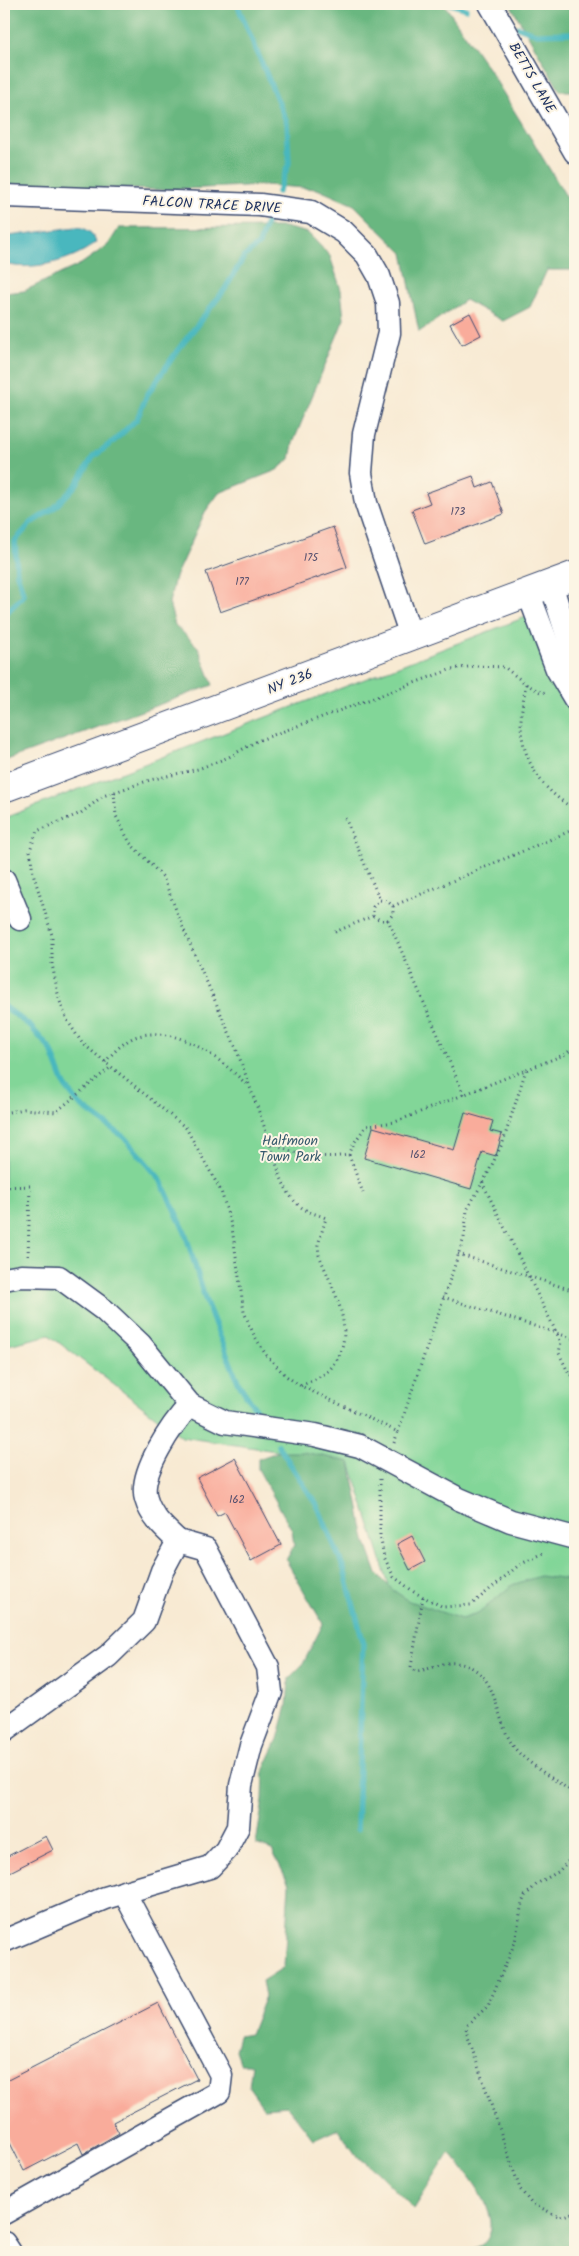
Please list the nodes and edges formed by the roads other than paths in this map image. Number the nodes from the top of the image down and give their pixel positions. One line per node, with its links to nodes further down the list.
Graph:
1 (490, 4): 2 (street, BETTS LANE)
2 (575, 152)
3 (4, 196): 5 (street, FALCON TRACE DRIVE)
4 (552, 583): 5 (main road, NY 236 / NY 236); 6 (street); 7 (street)
5 (411, 636): 8 (main road, NY 236 / NY 236)
6 (575, 660)
7 (575, 699)
8 (4, 788)
9 (4, 880): 10 (street)
10 (20, 919)
11 (4, 1279): 12 (street)
12 (190, 1405): 13 (street); 14 (street)
13 (575, 1538)
14 (178, 1541): 15 (street); 16 (street)
15 (4, 1731)
16 (124, 1892): 17 (street); 18 (street)
17 (4, 1941)
18 (4, 2213)
19 (4, 2243): 20 (street)
20 (10, 2252)

